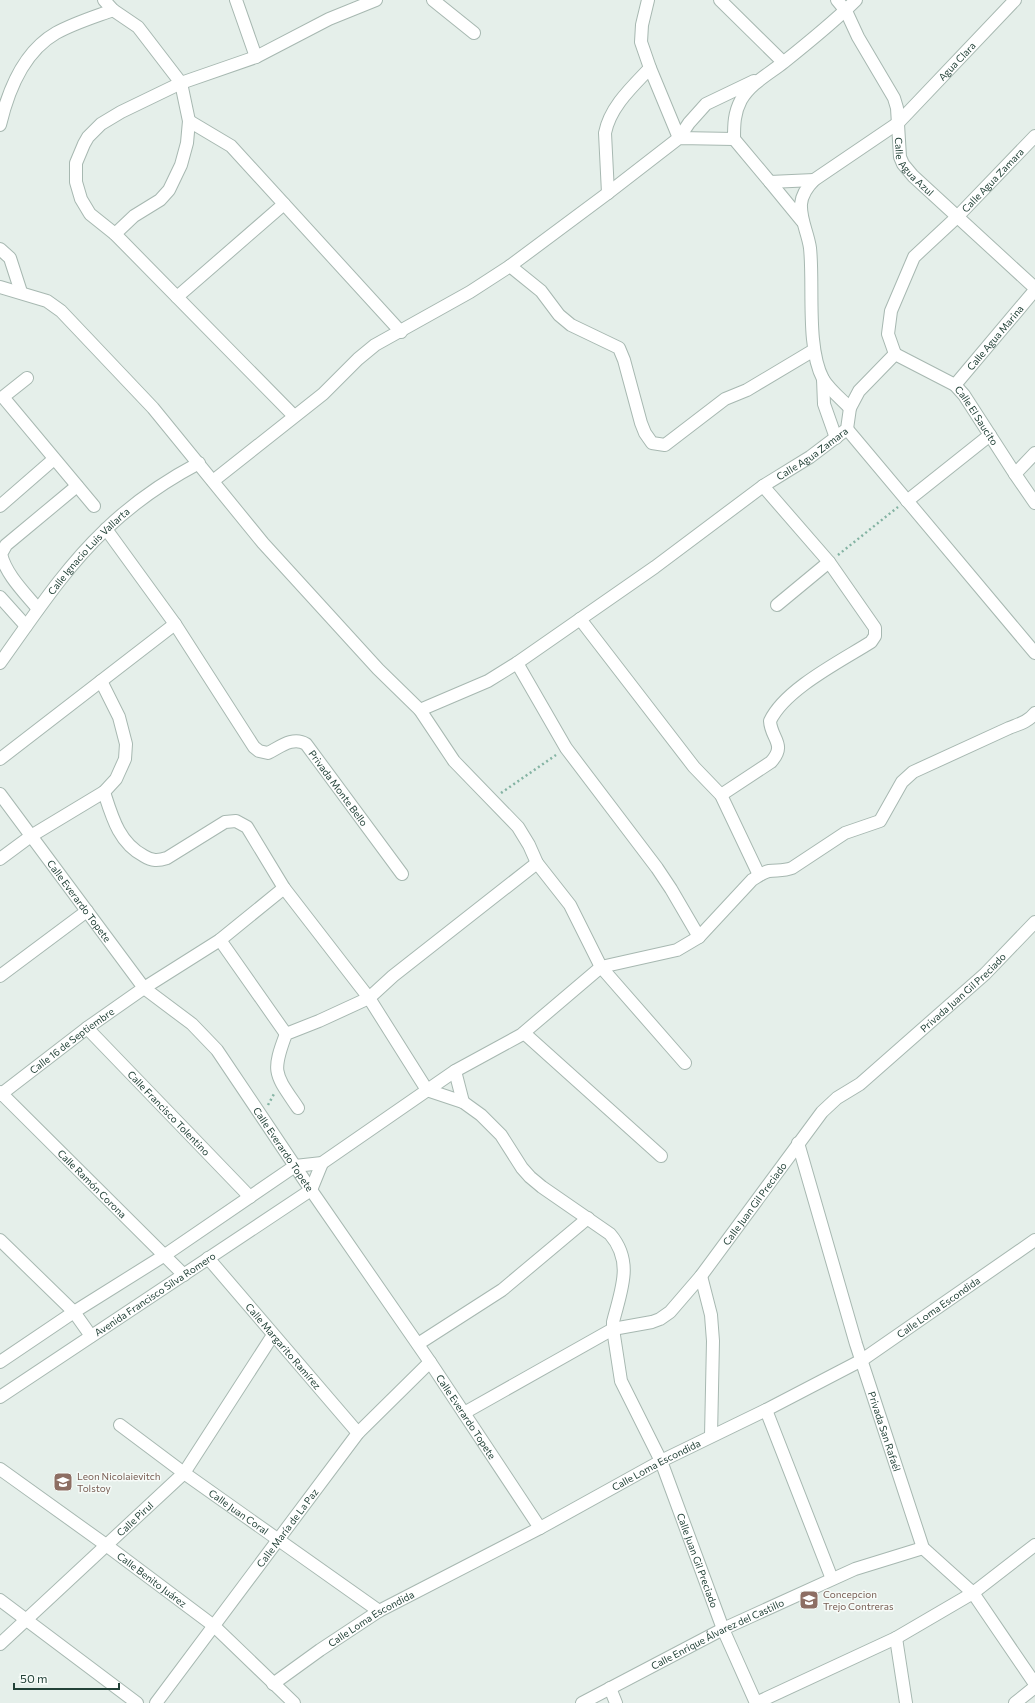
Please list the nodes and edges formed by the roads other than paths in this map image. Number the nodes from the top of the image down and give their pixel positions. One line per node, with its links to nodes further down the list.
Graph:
1 (104, 0): 10 (street)
2 (236, 0): 13 (street)
3 (376, 0): 13 (street)
4 (433, 0): 12 (street)
5 (648, 0): 15 (street)
6 (720, 0): 14 (street)
7 (837, 0): 11 (street, Calle Agua Azul)
8 (856, 0): 11 (street)
9 (1015, 0): 19 (street, Agua Clara)
10 (113, 10): 17 (street); 20 (street)
11 (846, 11): 14 (street); 19 (street, Calle Agua Azul)
12 (474, 33)
13 (256, 57): 17 (street)
14 (784, 62): 16 (street)
15 (650, 68): 22 (street); 26 (street)
16 (759, 79): 22 (street); 23 (street)
17 (180, 83): 18 (street); 30 (street)
18 (189, 122): 27 (street); 30 (street)
19 (898, 123): 24 (street, Agua Clara); 28 (street, Calle Agua Azul)
20 (0, 125)
21 (1035, 136): 28 (street, Calle Agua Zamara)
22 (679, 138): 23 (street); 26 (street)
23 (734, 139): 25 (street)
24 (814, 180): 25 (street); 29 (street)
25 (770, 182): 29 (street)
26 (608, 193): 32 (street)
27 (284, 204): 36 (street); 37 (street)
28 (957, 217): 34 (street, Calle Agua Azul); 39 (street, Calle Agua Zamara)
29 (803, 222): 38 (street)
30 (115, 234): 36 (street)
31 (0, 250): 35 (street)
32 (510, 266): 37 (street); 38 (street)
33 (0, 287): 35 (street)
34 (1035, 289): 42 (street, Calle Agua Marina)
35 (21, 292): 51 (street)
36 (177, 297): 45 (street)
37 (401, 332): 45 (street)
38 (814, 350): 41 (street)
39 (895, 354): 42 (street, Calle El Saucito); 44 (street, Calle Agua Zamara)
40 (27, 378): 43 (street)
41 (823, 379): 44 (street); 48 (street)
42 (955, 385): 47 (street, Calle El Saucito)
43 (2, 398): 50 (street)
44 (850, 408): 46 (street, Calle Agua Zamara)
45 (294, 416): 53 (street)
46 (847, 429): 48 (street, Calle Agua Zamara); 56 (street)
47 (990, 435): 52 (street, Calle El Saucito); 56 (street)
48 (836, 438): 55 (street, Calle Agua Zamara)
49 (1035, 453): 52 (street)
50 (54, 459): 54 (street); 58 (street)
51 (199, 463): 53 (street); 60 (street, Calle Ignacio Luis Vallarta)
52 (1015, 474): 57 (street, Calle El Saucito)
53 (213, 481): 73 (street)
54 (77, 486): 59 (street); 62 (street)
55 (763, 486): 61 (street); 66 (street, Calle Agua Zamara)
56 (906, 501): 69 (street)
57 (1035, 502)
58 (0, 506)
59 (94, 506)
60 (106, 529): 65 (street, Calle Ignacio Luis Vallarta); 67 (street)
61 (829, 562): 64 (street); 78 (street)
62 (17, 584): 63 (street); 65 (street)
63 (1, 598): 68 (street)
64 (777, 605)
65 (38, 609): 68 (street, Calle Ignacio Luis Vallarta)
66 (580, 619): 71 (street, Calle Agua Zamara); 78 (street)
67 (175, 624): 72 (street); 82 (street, Privada Monte Bello)
68 (26, 626): 70 (street, Calle Ignacio Luis Vallarta)
69 (1035, 653)
70 (0, 663)
71 (517, 663): 73 (street, Calle Agua Zamara); 87 (street)
72 (101, 681): 75 (street); 76 (street)
73 (420, 710): 81 (street)
74 (1035, 713): 83 (street)
75 (0, 759)
76 (104, 792): 79 (street); 84 (street)
77 (0, 794): 79 (street, Calle Everardo Topete)
78 (721, 795): 83 (street)
79 (31, 836): 80 (street); 85 (street, Calle Everardo Topete)
80 (0, 859)
81 (537, 863): 89 (street); 92 (street)
82 (402, 874)
83 (759, 875): 87 (street)
84 (284, 888): 88 (street, Calle 16 de Septiembre); 92 (street)
85 (87, 911): 90 (street); 91 (street, Calle Everardo Topete)
86 (1035, 922): 96 (street, Privada Juan Gil Preciado)
87 (699, 937): 89 (street)
88 (220, 940): 91 (street, Calle 16 de Septiembre); 95 (street)
89 (601, 967): 94 (street); 97 (street)
90 (0, 976)
91 (144, 988): 93 (street, Calle 16 de Septiembre); 106 (street, Calle Everardo Topete)
92 (369, 998): 95 (street); 99 (street)
93 (87, 1028): 100 (street, Calle 16 de Septiembre); 108 (street, Calle Francisco Tolentino)
94 (524, 1033): 98 (street); 104 (street)
95 (286, 1034): 102 (street)
96 (888, 1060): 103 (street, Calle Juan Gil Preciado)
97 (685, 1062)
98 (455, 1071): 99 (street); 101 (street)
99 (427, 1090): 101 (street, Calle Juan Gil Preciado); 105 (street)
100 (1, 1094): 112 (street, Calle Ramón Corona)
101 (463, 1102): 109 (street, Calle Juan Gil Preciado)
102 (298, 1108)
103 (798, 1143): 115 (street, Calle Juan Gil Preciado); 121 (street, Privada San Rafaél)
104 (661, 1156)
105 (322, 1163): 106 (street); 107 (street)
106 (295, 1166): 107 (street, Calle Everardo Topete); 108 (street)
107 (311, 1190): 113 (street, Avenida Francisco Silva Romero); 120 (street, Calle Everardo Topete)
108 (250, 1197): 112 (street)
109 (588, 1218): 117 (street, Calle Juan Gil Preciado); 120 (street)
110 (0, 1240): 116 (street)
111 (1035, 1240): 121 (street, Calle Loma Escondida)
112 (165, 1255): 114 (street, Calle Ramón Corona); 116 (street)
113 (208, 1258): 114 (street, Avenida Francisco Silva Romero); 118 (street, Calle Margarito Ramírez)
114 (184, 1275): 119 (street, Avenida Francisco Silva Romero)
115 (701, 1276): 117 (street, Calle Juan Gil Preciado); 129 (street)
116 (74, 1312): 119 (street); 122 (street)
117 (613, 1329): 126 (street, Calle Juan Gil Preciado); 130 (street, Calle Juan Gil Preciado)
118 (273, 1335): 128 (street, Calle Margarito Ramírez); 132 (street, Calle Pirul)
119 (91, 1336): 124 (street, Avenida Francisco Silva Romero)
120 (418, 1344): 123 (street, Calle Everardo Topete)
121 (862, 1360): 125 (street, Calle Loma Escondida); 137 (street, Privada San Rafaél)
122 (0, 1362)
123 (430, 1362): 126 (street, Calle Everardo Topete); 128 (street, Calle María de La Paz)
124 (1, 1394)
125 (766, 1410): 129 (street, Calle Loma Escondida); 138 (street)
126 (464, 1413): 133 (street, Calle Everardo Topete)
127 (120, 1425): 132 (street, Calle Juan Coral)
128 (358, 1433): 134 (street, Calle María de La Paz)
129 (711, 1436): 130 (street, Calle Loma Escondida)
130 (661, 1461): 133 (street, Calle Loma Escondida); 144 (street, Calle Juan Gil Preciado)
131 (0, 1469): 135 (street, Calle Benito Juárez)
132 (184, 1473): 134 (street, Calle Juan Coral); 135 (street, Calle Pirul)
133 (540, 1528): 141 (street, Calle Loma Escondida)
134 (279, 1540): 141 (street, Calle Juan Coral); 143 (street, Calle María de La Paz)
135 (106, 1545): 142 (street, Calle Pirul); 143 (street, Calle Benito Juárez)
136 (1035, 1545): 139 (street)
137 (923, 1548): 138 (street, Calle Enrique Álvarez del Castillo); 139 (street)
138 (832, 1579): 144 (street, Calle Enrique Álvarez del Castillo)
139 (973, 1593): 145 (street); 148 (street)
140 (0, 1600): 142 (street)
141 (379, 1611): 147 (street, Calle Loma Escondida)
142 (26, 1620): 146 (street, Calle Pirul); 150 (street)
143 (214, 1626): 147 (street, Calle Benito Juárez); 151 (street, Calle María de La Paz)
144 (723, 1629): 149 (street, Calle Enrique Álvarez del Castillo); 155 (street, Calle Juan Gil Preciado)
145 (896, 1638): 155 (street); 156 (street)
146 (0, 1644)
147 (273, 1684): 152 (street, Calle Benito Juárez)
148 (1035, 1686): 157 (street)
149 (610, 1688): 153 (street, Calle Enrique Álvarez del Castillo); 154 (street)
150 (137, 1703)
151 (156, 1703)
152 (294, 1703)
153 (582, 1703)
154 (616, 1703)
155 (756, 1703)
156 (906, 1703)
157 (1015, 1703)

